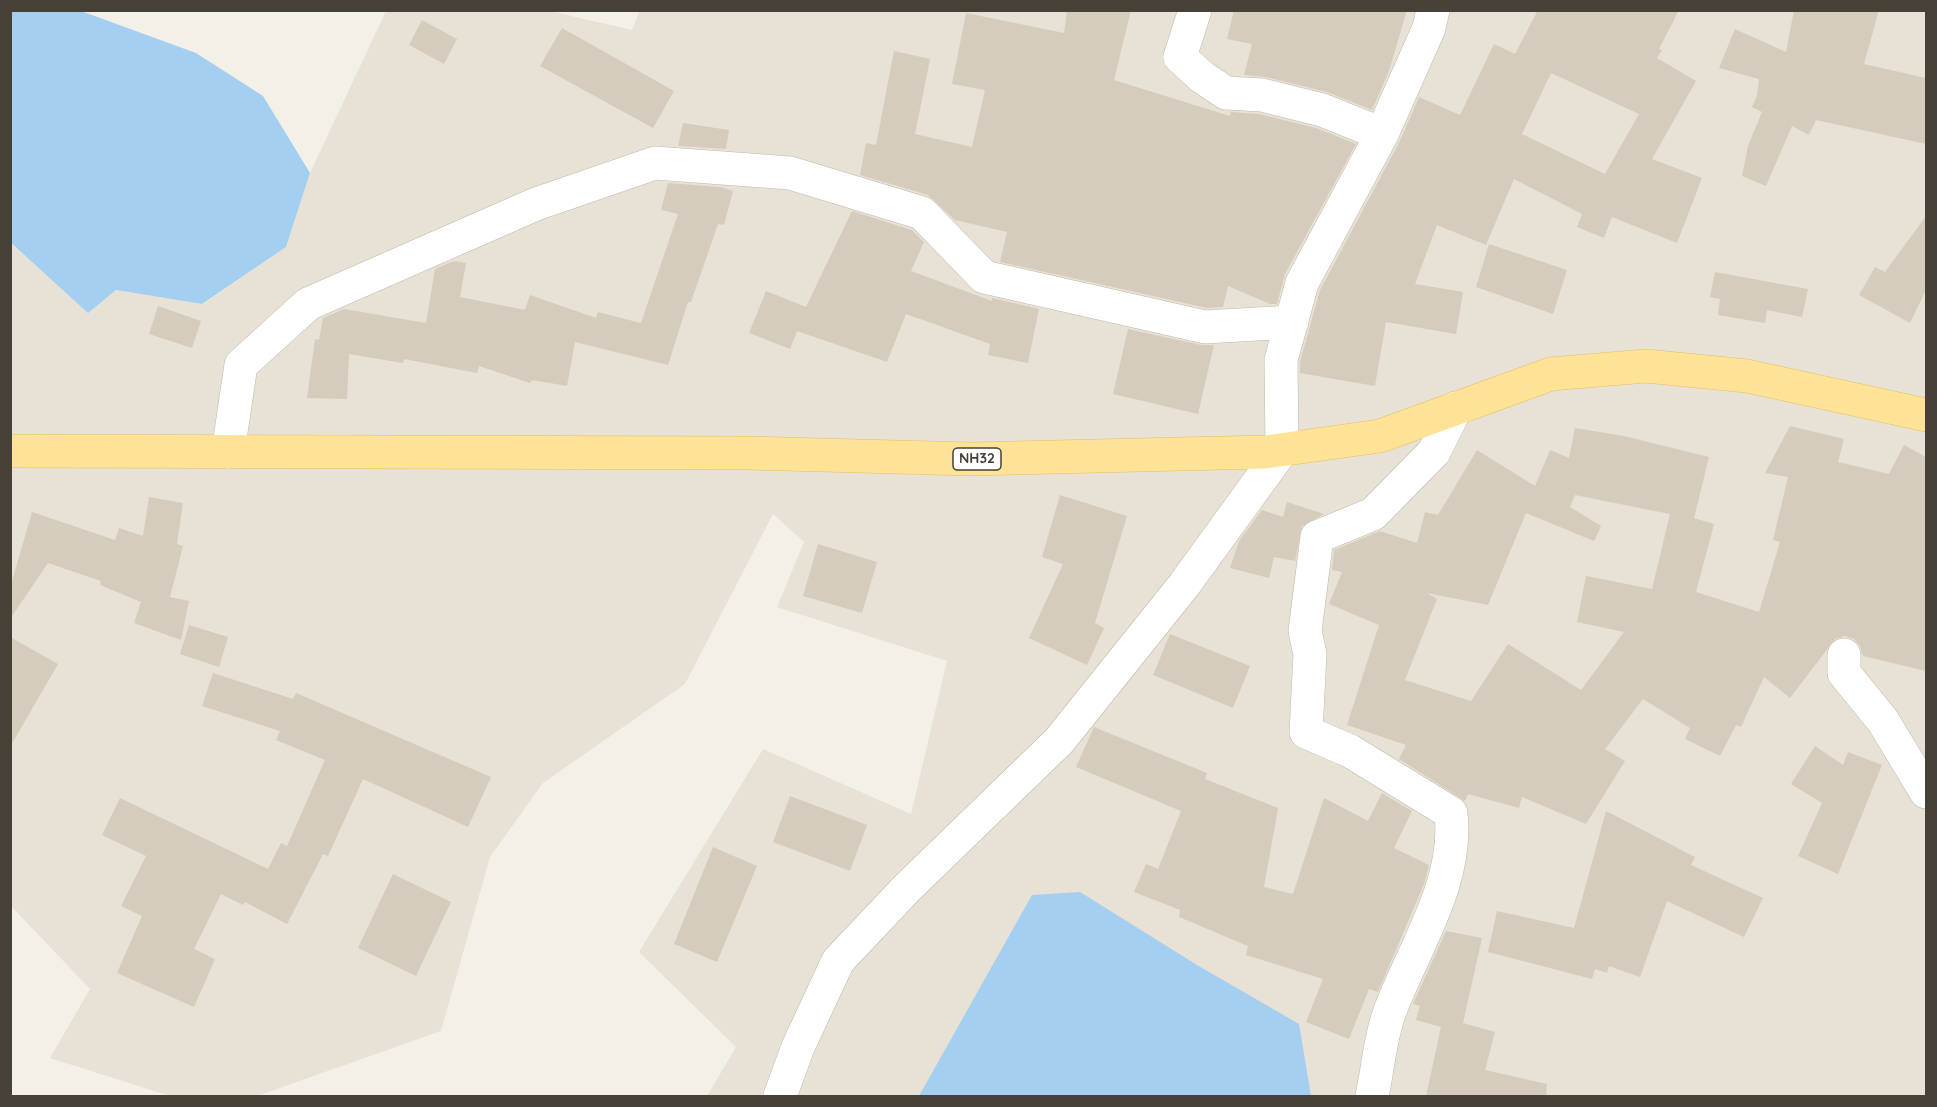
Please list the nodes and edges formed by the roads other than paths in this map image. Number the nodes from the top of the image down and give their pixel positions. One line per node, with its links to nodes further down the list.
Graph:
1 (1195, 10): 3 (street)
2 (1433, 10): 3 (street)
3 (1382, 134): 4 (street)
4 (1292, 322): 7 (street); 9 (street)
5 (1456, 408): 6 (main road, NH32); 7 (main road, NH32); 13 (street)
6 (1926, 415)
7 (1282, 450): 9 (main road, NH32); 12 (street)
8 (10, 451): 9 (main road, NH32)
9 (228, 452)
10 (1844, 655): 11 (street)
11 (1926, 792)
12 (780, 1096)
13 (1372, 1096)

